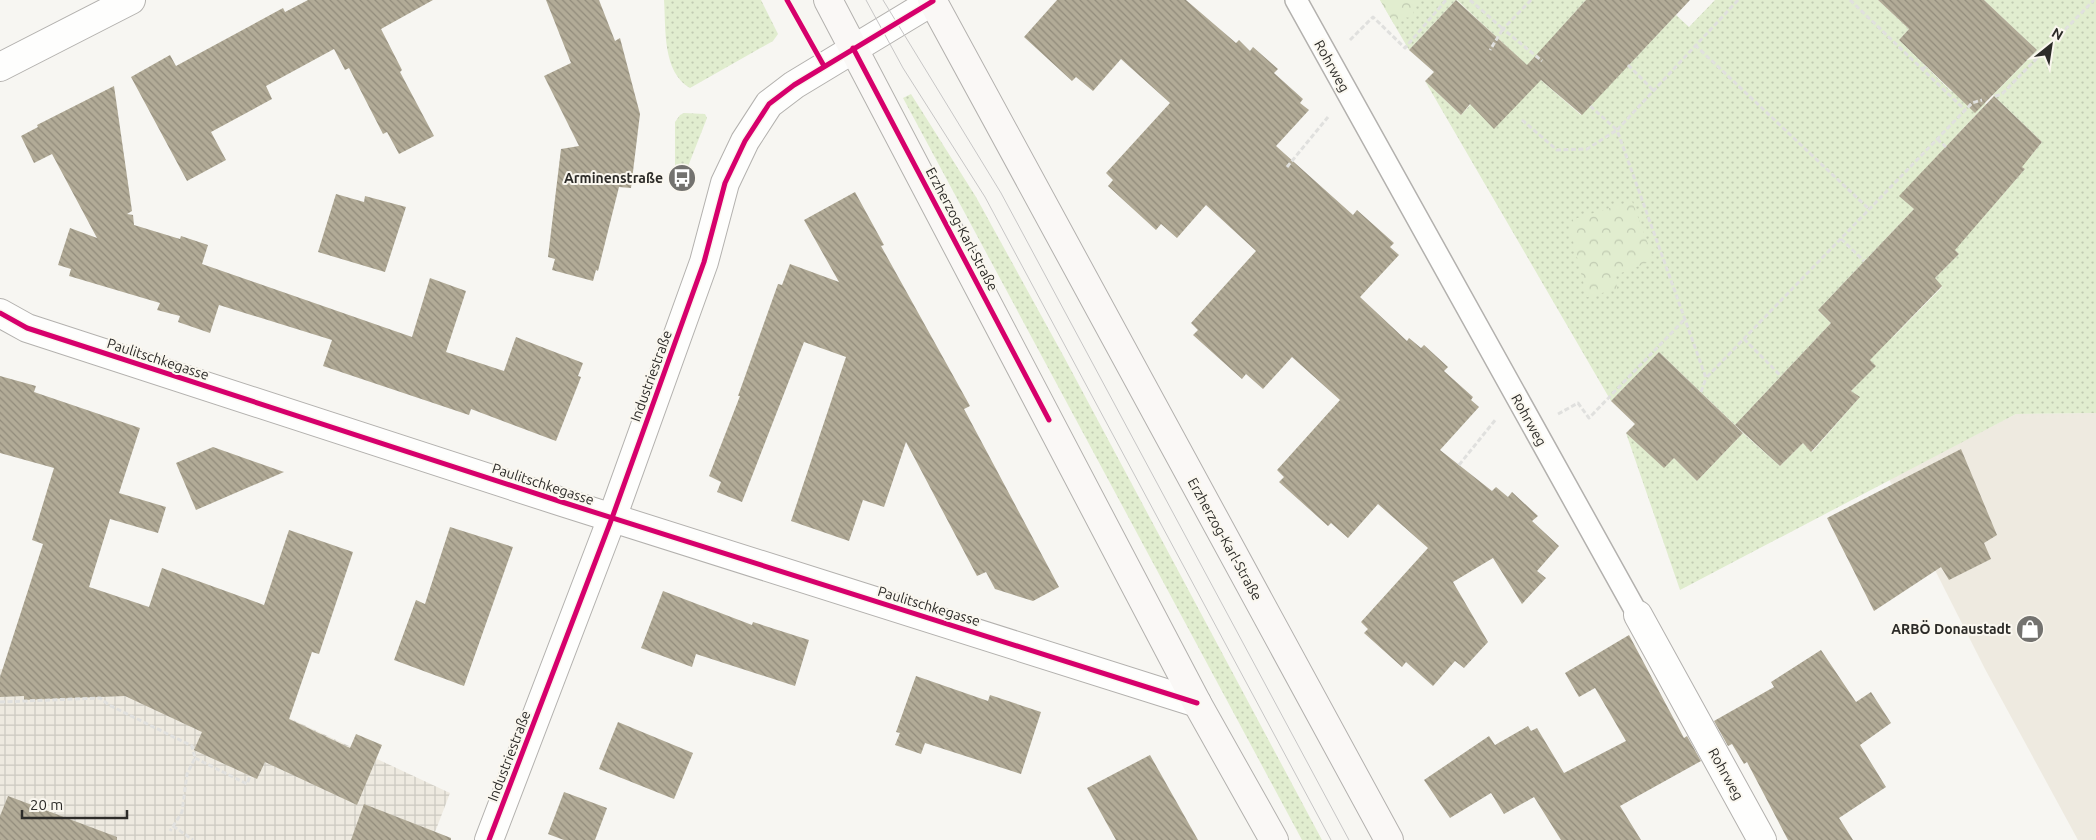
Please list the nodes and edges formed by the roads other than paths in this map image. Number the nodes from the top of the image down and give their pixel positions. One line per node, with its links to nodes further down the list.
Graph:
1 (131, 0): 6 (street)
2 (828, 0): 5 (main road, Erzherzog-Karl-Straße)
3 (1296, 0): 9 (lane, Rohrweg)
4 (932, 1): 5 (street, Industriestraße); 13 (main road, Erzherzog-Karl-Straße)
5 (853, 48): 8 (street, Industriestraße); 10 (main road, Erzherzog-Karl-Straße)
6 (0, 67)
7 (0, 313): 8 (street, Paulitschkegasse)
8 (612, 518): 10 (street, Paulitschkegasse); 11 (street, Industriestraße)
9 (1638, 614): 14 (street, Rohrweg)
10 (1198, 702): 12 (main road, Erzherzog-Karl-Straße)
11 (489, 840)
12 (1274, 840)
13 (1388, 840)
14 (1762, 840)

